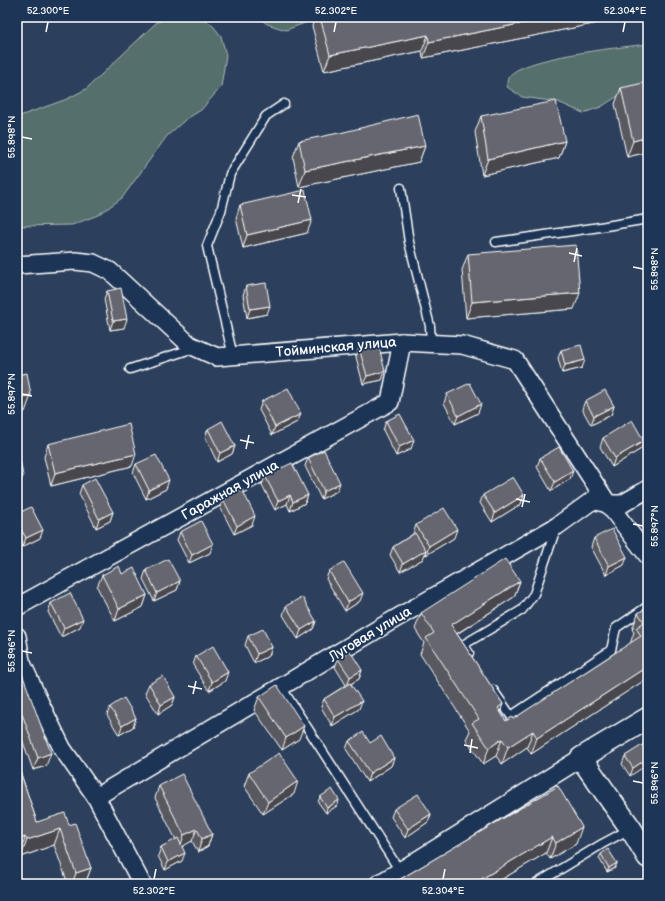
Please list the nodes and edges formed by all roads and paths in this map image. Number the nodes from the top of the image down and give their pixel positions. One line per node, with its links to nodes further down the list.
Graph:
1 (284, 104): 9 (lane)
2 (401, 188): 7 (lane)
3 (648, 219): 4 (lane)
4 (496, 242)
5 (17, 265): 8 (street, Тойминская улица)
6 (402, 342): 7 (street, Тойминская улица); 9 (street, Тойминская улица); 16 (street, Гаражная улица)
7 (431, 343): 12 (street, Тойминская улица)
8 (196, 347): 9 (street, Тойминская улица); 10 (lane)
9 (233, 356)
10 (130, 369)
11 (648, 489): 12 (street, Луговая улица)
12 (608, 504): 13 (street, Луговая улица); 14 (street, Тойминская улица)
13 (557, 526): 18 (lane); 20 (street, Луговая улица)
14 (648, 556)
15 (648, 606): 19 (lane)
16 (17, 607)
17 (18, 643): 23 (street)
18 (472, 658)
19 (489, 684)
20 (281, 687): 23 (street, Луговая улица); 26 (lane)
21 (648, 718): 22 (street)
22 (580, 758): 24 (street); 26 (street)
23 (96, 797): 27 (street)
24 (630, 829): 25 (street); 29 (lane)
25 (648, 857)
26 (400, 872): 28 (street)
27 (142, 884)
28 (378, 884)
29 (536, 884)

